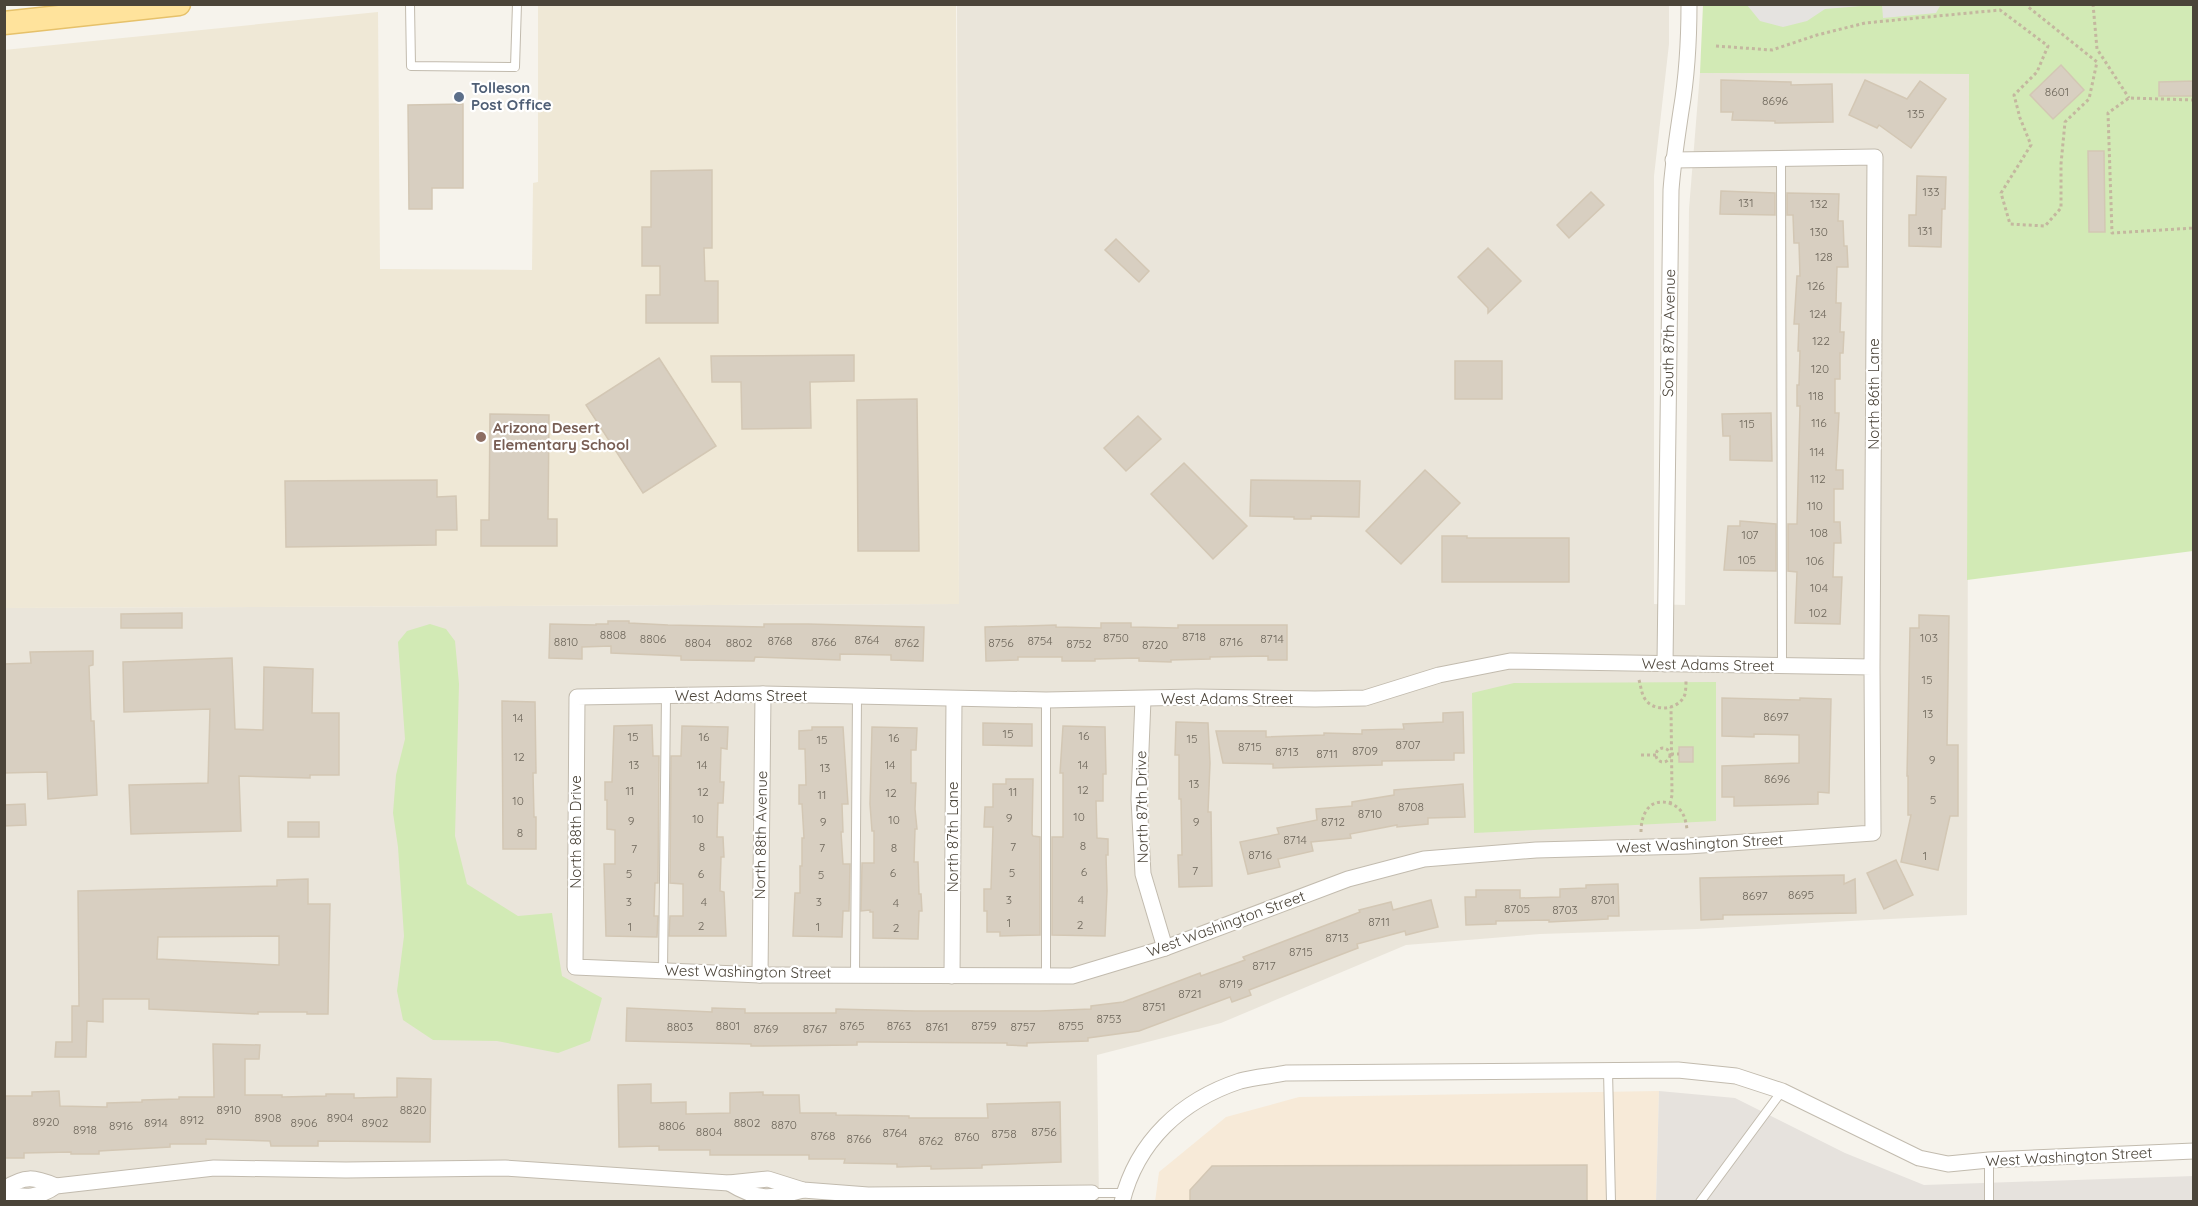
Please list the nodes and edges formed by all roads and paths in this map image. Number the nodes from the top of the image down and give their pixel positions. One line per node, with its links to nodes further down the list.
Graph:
1 (179, 4): 7 (main road)
2 (410, 4): 3 (lane)
3 (517, 4)
4 (1689, 4): 13 (street, South 87th Avenue)
5 (2028, 4): 9 (path)
6 (2093, 4): 10 (path)
7 (56, 12): 8 (main road)
8 (4, 23)
9 (1716, 46)
10 (2129, 98): 11 (path); 14 (path)
11 (2193, 100)
12 (1781, 158): 13 (street, North 86th Lane); 18 (lane); 19 (street, North 86th Lane)
13 (1673, 160): 16 (street, South 87th Avenue)
14 (2193, 228)
15 (1639, 663): 16 (street, West Adams Street); 25 (street, West Adams Street); 27 (path)
16 (1665, 664): 17 (street, West Adams Street)
17 (1685, 664): 18 (street, West Adams Street); 27 (path)
18 (1782, 666): 19 (street, West Adams Street)
19 (1872, 667): 33 (street, North 86th Lane)
20 (763, 694): 21 (street, West Adams Street); 22 (street, West Adams Street); 40 (street, North 88th Avenue)
21 (666, 696): 23 (street, West Adams Street); 38 (lane)
22 (857, 696): 24 (street, West Adams Street); 39 (lane)
23 (577, 697): 37 (street, North 88th Drive)
24 (954, 699): 26 (street, West Adams Street); 41 (street, North 87th Lane)
25 (1143, 699): 26 (street, West Adams Street); 36 (street, North 87th Drive)
26 (1046, 700): 42 (lane)
27 (1671, 708): 28 (path)
28 (1671, 754): 29 (path); 31 (path); 31 (path); 32 (path)
29 (1679, 754)
30 (1641, 755): 31 (path)
31 (1656, 755)
32 (1670, 804): 34 (path); 35 (path)
33 (1873, 832): 34 (street, West Washington Street)
34 (1688, 846): 35 (street, West Washington Street)
35 (1641, 848): 36 (street, West Washington Street)
36 (1165, 948): 42 (street, West Washington Street)
37 (575, 968): 38 (street, West Washington Street)
38 (663, 971): 40 (street, West Washington Street)
39 (855, 974): 40 (street, West Washington Street); 41 (street, West Washington Street)
40 (760, 975)
41 (952, 976): 42 (street, West Washington Street)
42 (1046, 976)
43 (1608, 1071): 44 (street, West Washington Street); 49 (street, West Washington Street); 50 (lane)
44 (1782, 1091): 46 (street, West Washington Street); 51 (lane)
45 (2193, 1151): 46 (street, West Washington Street)
46 (1989, 1160): 52 (lane)
47 (4, 1191): 48 (street)
48 (1092, 1193): 49 (lane)
49 (1123, 1197)
50 (1611, 1202)
51 (1700, 1202)
52 (1989, 1202)

